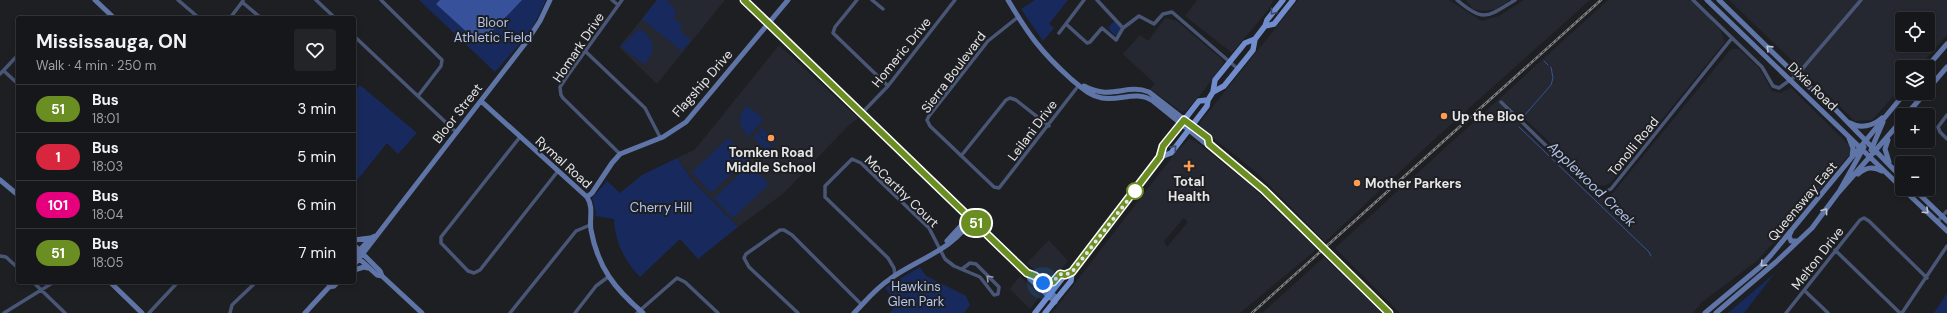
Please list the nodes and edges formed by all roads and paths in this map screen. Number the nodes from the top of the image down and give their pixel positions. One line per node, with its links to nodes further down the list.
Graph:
1 (95, 0): 30 (street)
2 (316, 0): 34 (street)
3 (381, 0): 60 (street)
4 (550, 0): 64 (street, Bloor Street)
5 (612, 0): 25 (street)
6 (622, 0): 25 (street, Homark Drive)
7 (744, 0): 36 (street)
8 (788, 0): 36 (street, Flagship Drive)
9 (857, 0): 58 (street)
10 (872, 0): 28 (street)
11 (954, 0): 58 (street, Homeric Drive)
12 (1008, 0): 35 (street)
13 (1084, 0): 37 (street)
14 (1097, 0): 39 (street)
15 (1282, 0): 26 (street); 38 (main road, one-way to 38)
16 (1293, 0): 26 (main road)
17 (1457, 0): 18 (street)
18 (1515, 0)
19 (1693, 0): 42 (street)
20 (1707, 0): 29 (street, Dixie Road)
21 (1719, 0): 27 (street, Dixie Road)
22 (1862, 0): 53 (street)
23 (181, 1): 31 (street)
24 (243, 1): 32 (street); 33 (street)
25 (618, 5): 45 (street, Homark Drive)
26 (1288, 6): 38 (main road)
27 (1724, 6): 29 (street); 53 (street, Dixie Road, one-way to 27)
28 (883, 9)
29 (1718, 11): 54 (street, Dixie Road)
30 (112, 16)
31 (197, 16)
32 (232, 16)
33 (259, 16)
34 (333, 16)
35 (1018, 17): 57 (street); 84 (street, Sierra Boulevard)
36 (768, 23): 68 (street); 78 (street, Flagship Drive)
37 (1066, 24): 39 (street); 40 (street)
38 (1265, 26): 43 (main road)
39 (1123, 28): 48 (street)
40 (1059, 33)
41 (356, 38): 60 (street)
42 (1732, 38): 54 (street); 65 (street, Tonolli Road)
43 (1255, 39): 48 (main road); 50 (main road)
44 (1947, 44): 47 (street)
45 (584, 50): 78 (street); 83 (street, Homark Drive)
46 (16, 57): 51 (street)
47 (1933, 60)
48 (1230, 62): 50 (street); 59 (main road)
49 (1947, 67): 55 (street)
50 (1238, 69): 59 (main road)
51 (4, 70): 52 (street); 56 (street)
52 (0, 74)
53 (1796, 75): 54 (street); 70 (street, Dixie Road)
54 (1791, 80): 76 (street, Dixie Road)
55 (1935, 81)
56 (16, 82)
57 (1079, 85): 71 (street); 72 (street, Leilani Drive)
58 (888, 86): 68 (street, Homeric Drive)
59 (1213, 92): 61 (main road)
60 (418, 96): 75 (street)
61 (1208, 100): 71 (main road); 73 (main road)
62 (1899, 100): 67 (street)
63 (1919, 100): 66 (street)
64 (481, 101): 75 (street, Bloor Street); 77 (street, Rymal Road)
65 (1502, 102)
66 (1912, 108)
67 (1889, 113): 70 (street); 80 (street); 82 (street)
68 (862, 114): 103 (street)
69 (1947, 115): 79 (street)
70 (1841, 116): 80 (street, Dixie Road)
71 (1182, 122): 73 (street); 86 (main road)
72 (1049, 126): 84 (street); 95 (street, Leilani Drive)
73 (1190, 128): 86 (main road, one-way to 73); 156 (street)
74 (1893, 130): 82 (street); 88 (street)
75 (456, 132): 109 (street, Bloor Street)
76 (1848, 135): 81 (street, Dixie Road); 87 (street)
77 (520, 137): 89 (street, Rymal Road); 89 (street)
78 (660, 137): 83 (street, Flagship Drive)
79 (1947, 139)
80 (1865, 141): 81 (street); 82 (street, Dixie Road)
81 (1862, 149): 85 (street, Dixie Road); 87 (street, Queensway East); 97 (street)
82 (1873, 149): 85 (street); 88 (street, Dixie Road)
83 (620, 154): 100 (street, Flagship Drive)
84 (961, 156): 95 (street, Sierra Boulevard)
85 (1870, 156): 91 (street, Dixie Road); 94 (street, Queensway East)
86 (1160, 157): 123 (main road)
87 (1851, 159): 108 (street, Queensway East)
88 (1892, 168): 90 (street, Dixie Road)
89 (558, 171): 100 (street, Rymal Road)
90 (1895, 171)
91 (1887, 174): 93 (street, Dixie Road); 94 (street)
92 (0, 180): 96 (street)
93 (1895, 182)
94 (1847, 184): 97 (street, Queensway East)
95 (1001, 188)
96 (16, 193)
97 (1838, 193): 111 (street, Queensway East, one-way to 97)
98 (1909, 196): 105 (street, Dixie Road, one-way to 105)
99 (1921, 196): 102 (street)
100 (587, 197): 106 (street, Rymal Road)
101 (1947, 211): 102 (street)
102 (1942, 217): 104 (street); 105 (street)
103 (970, 218): 114 (street); 125 (street)
104 (1947, 221)
105 (1937, 222): 107 (street, Dixie Road)
106 (590, 225): 128 (street, Rymal Road); 149 (street)
107 (1947, 231)
108 (1791, 232): 111 (street); 157 (street, Queensway East, one-way to 157)
109 (373, 237): 110 (street); 116 (street, Bloor Street)
110 (356, 240)
111 (1800, 241): 158 (street, Queensway East)
112 (1947, 246): 129 (street)
113 (356, 247): 116 (street)
114 (940, 249): 122 (street); 124 (street); 124 (street, McCarthy Court)
115 (1835, 250): 129 (street, Melton Drive); 137 (street, Melton Drive); 161 (street)
116 (362, 253): 118 (street, Bloor Street); 127 (street)
117 (0, 256): 119 (street)
118 (356, 256): 121 (street)
119 (16, 266)
120 (356, 269): 121 (street)
121 (370, 269): 127 (street)
122 (962, 269): 122 (street, one-way to 122)
123 (1072, 272): 126 (main road); 139 (main road)
124 (895, 275): 140 (street)
125 (1030, 275): 126 (main road); 138 (street)
126 (1065, 275): 138 (main road)
127 (382, 276): 148 (street)
128 (608, 277): 141 (street, Rymal Road); 150 (street)
129 (1927, 278): 161 (street)
130 (35, 284): 136 (street)
131 (52, 284): 136 (street)
132 (112, 284): 144 (street)
133 (176, 284): 145 (street)
134 (254, 284): 146 (street)
135 (330, 285): 147 (street)
136 (43, 291): 142 (street); 143 (street)
137 (1805, 291): 159 (street, Melton Drive); 160 (street)
138 (1050, 295): 139 (street); 154 (main road)
139 (1056, 300): 155 (main road)
140 (862, 305): 152 (street); 153 (street)
141 (640, 312): 151 (street)
142 (4, 313)
143 (65, 313)
144 (142, 313)
145 (149, 313)
146 (229, 313)
147 (305, 313)
148 (422, 313)
149 (510, 313)
150 (575, 313)
151 (718, 313)
152 (798, 313)
153 (854, 313)
154 (1035, 313)
155 (1046, 313)
156 (1389, 313)
157 (1705, 313)
158 (1716, 313)
159 (1786, 313)
160 (1828, 313)
161 (1901, 313)

